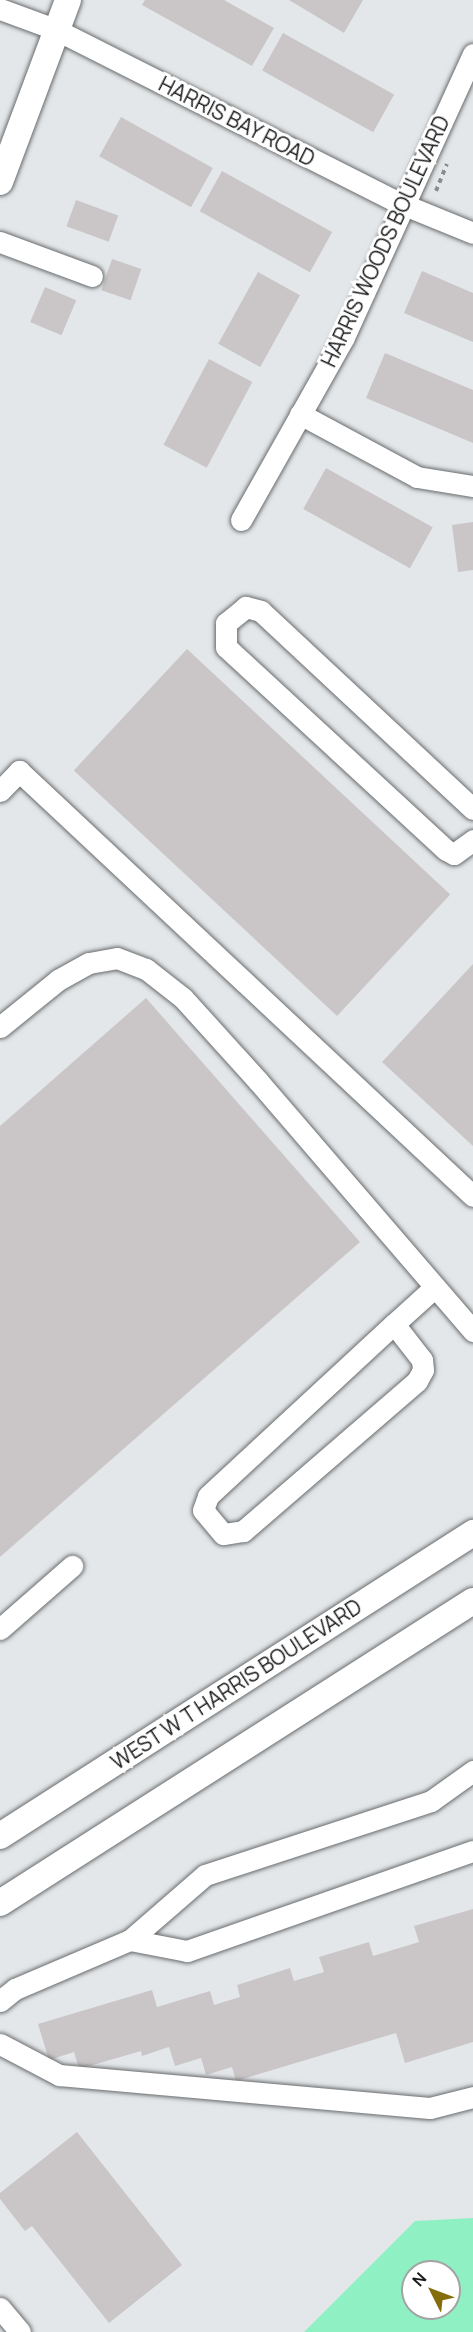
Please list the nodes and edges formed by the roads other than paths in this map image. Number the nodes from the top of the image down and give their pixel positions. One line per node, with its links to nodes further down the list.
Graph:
1 (68, 0): 3 (main road)
2 (0, 9): 3 (street, HARRIS BAY ROAD)
3 (57, 30): 5 (main road); 6 (street, HARRIS BAY ROAD)
4 (473, 54): 6 (street, HARRIS WOODS BOULEVARD)
5 (0, 182)
6 (402, 204): 7 (street, HARRIS BAY ROAD); 10 (street, HARRIS WOODS BOULEVARD)
7 (473, 233)
8 (0, 242): 9 (street)
9 (92, 276)
10 (300, 414): 11 (street); 12 (street, HARRIS WOODS BOULEVARD)
11 (473, 486)
12 (241, 520)
13 (0, 791): 17 (street)
14 (473, 809): 15 (street)
15 (473, 840)
16 (0, 1027): 18 (street)
17 (473, 1196)
18 (435, 1287): 19 (street); 20 (street)
19 (394, 1324): 19 (street)
20 (473, 1331)
21 (473, 1533): 26 (main road, WEST W T HARRIS BOULEVARD)
22 (72, 1566): 24 (street)
23 (473, 1601): 28 (main road)
24 (0, 1629)
25 (473, 1771): 29 (street)
26 (0, 1836)
27 (473, 1851): 29 (street)
28 (0, 1903)
29 (129, 1940): 30 (street)
30 (0, 2001)
31 (0, 2043): 32 (street)
32 (473, 2097)

